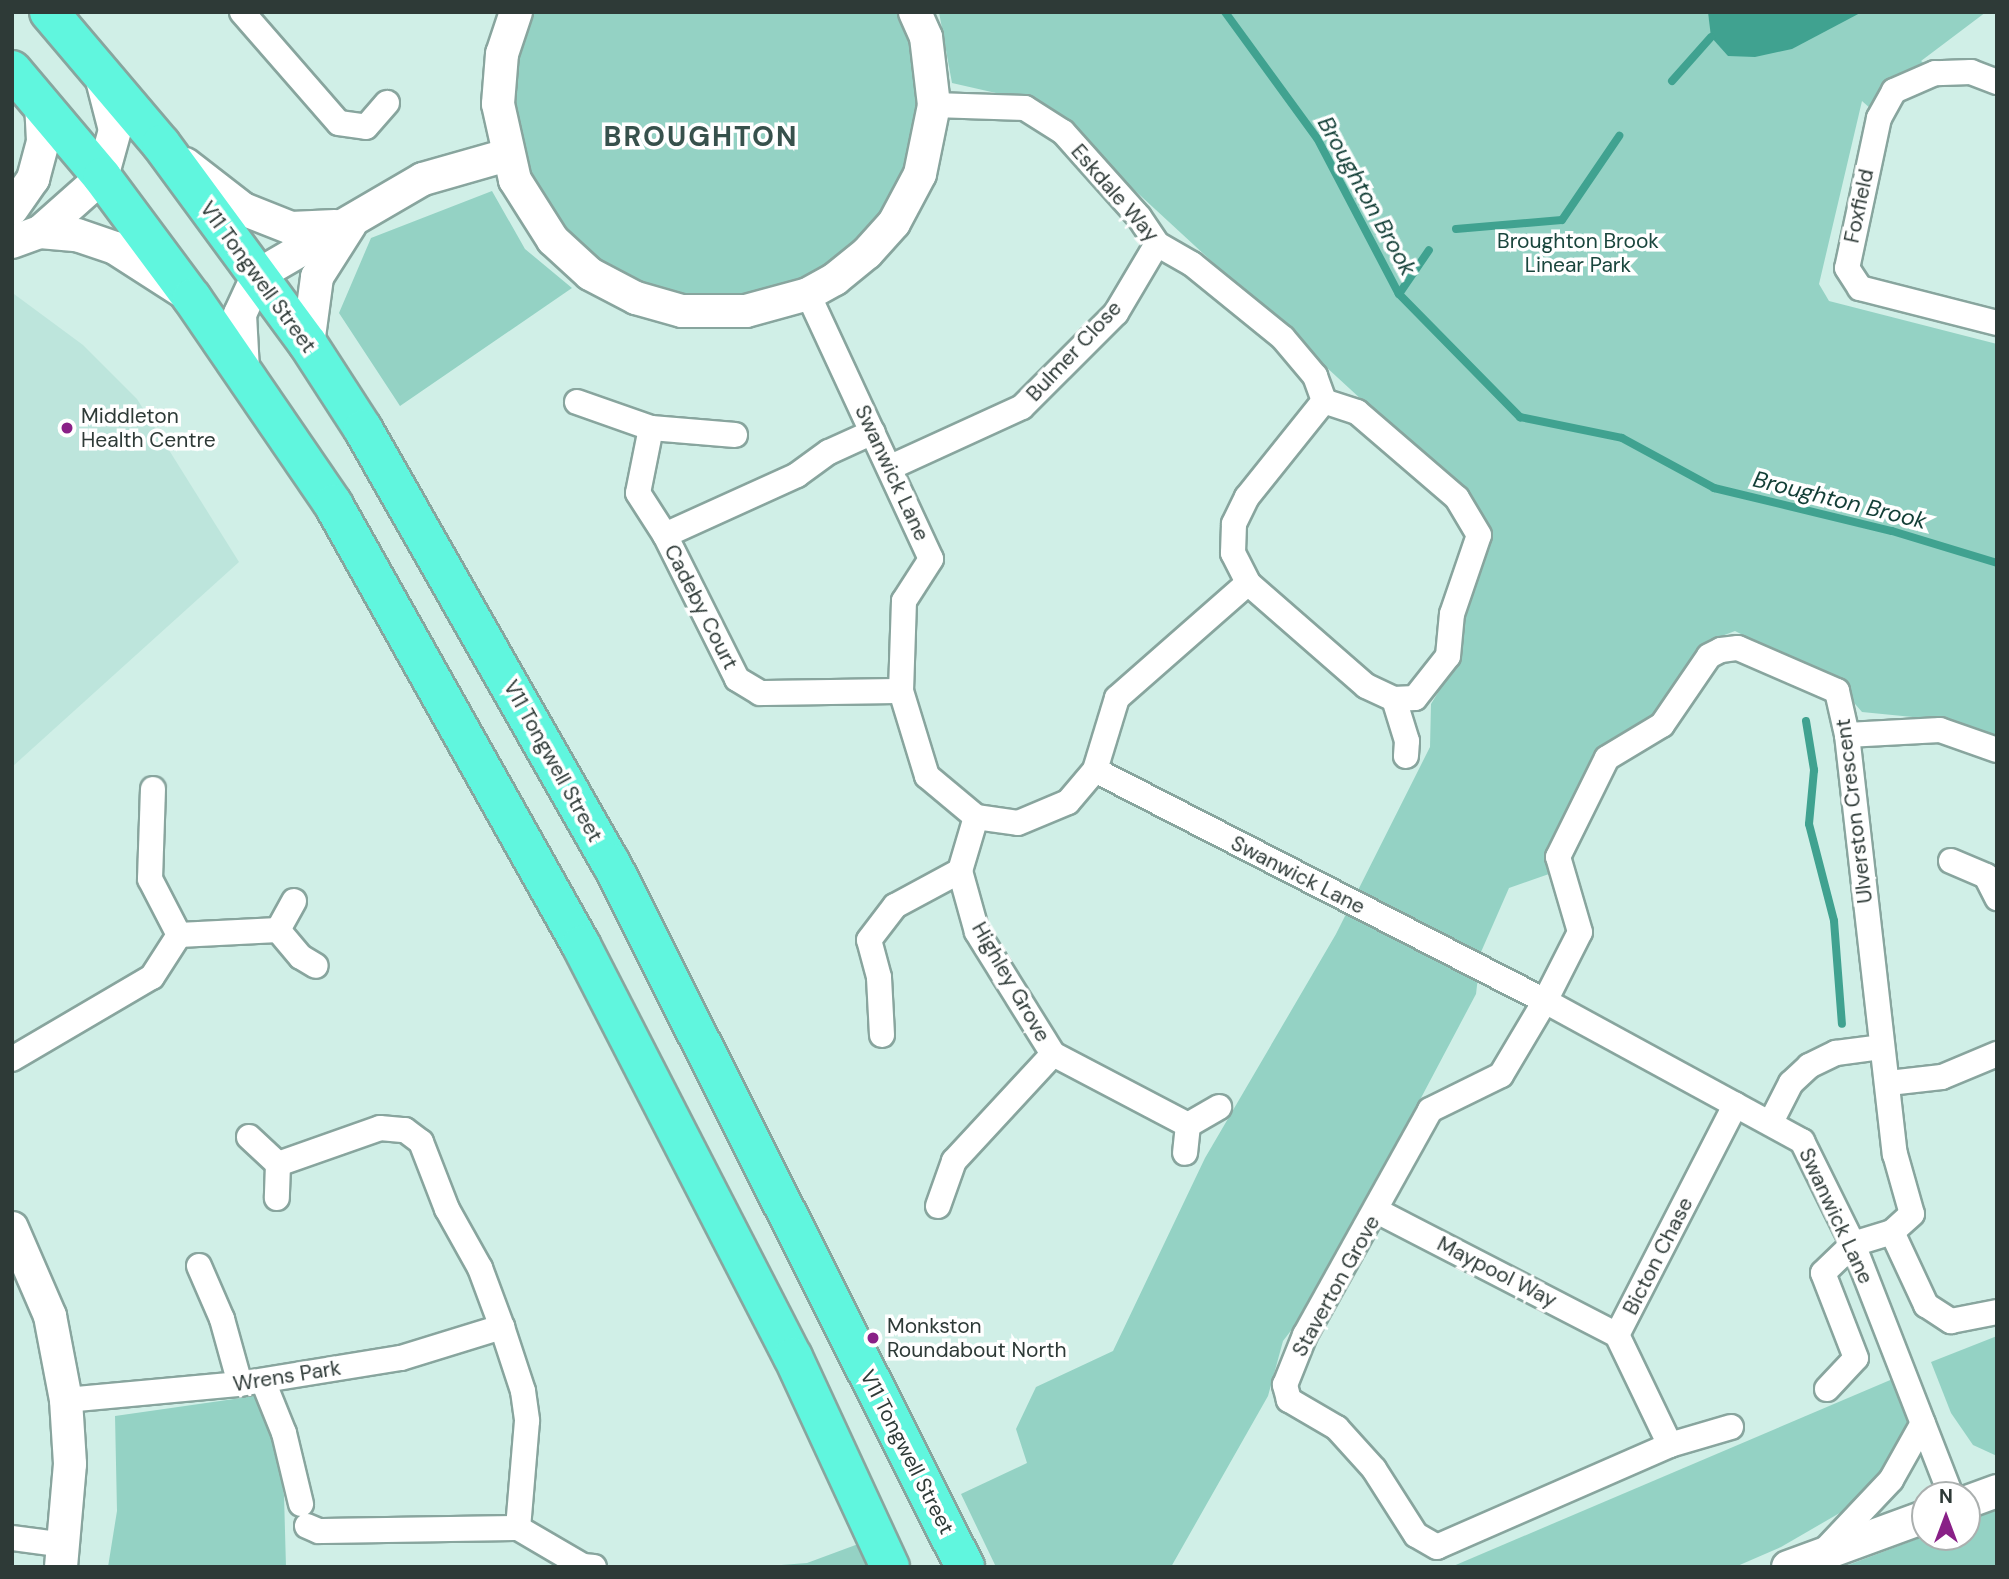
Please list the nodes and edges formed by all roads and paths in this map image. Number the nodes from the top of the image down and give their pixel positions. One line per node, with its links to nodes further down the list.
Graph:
1 (49, 12): 6 (highway, V11 Tongwell Street)
2 (242, 12): 8 (street)
3 (516, 12): 12 (street)
4 (915, 12): 10 (street)
5 (12, 70): 9 (highway)
6 (100, 71): 11 (highway, V11 Tongwell Street); 13 (street)
7 (1997, 82): 21 (street, Foxfield)
8 (387, 103)
9 (41, 104): 13 (highway); 14 (street)
10 (934, 105): 17 (street, Eskdale Way); 19 (street)
11 (160, 144): 15 (street); 18 (highway, V11 Tongwell Street)
12 (507, 155): 15 (street); 19 (street)
13 (102, 177): 16 (street); 20 (highway)
14 (12, 209)
15 (350, 225): 18 (street); 22 (street)
16 (26, 237): 20 (street)
17 (1157, 244): 24 (street, Eskdale Way); 29 (street, Bulmer Close)
18 (258, 275): 22 (highway, V11 Tongwell Street); 23 (street)
19 (808, 294): 27 (street, Swanwick Lane)
20 (192, 298): 23 (highway)
21 (1997, 323)
22 (308, 344): 85 (highway, V11 Tongwell Street)
23 (243, 370): 83 (highway)
24 (1324, 401): 31 (street); 33 (street)
25 (577, 402): 26 (street)
26 (651, 428): 28 (street); 30 (street, Cadeby Court)
27 (873, 432): 29 (street, Swanwick Lane); 30 (street, Cadeby Court)
28 (735, 435)
29 (891, 467): 32 (street, Swanwick Lane)
30 (665, 535): 32 (street, Cadeby Court)
31 (1248, 583): 33 (street); 37 (street)
32 (901, 691): 39 (street, Swanwick Lane)
33 (1394, 699): 36 (street)
34 (1847, 735): 35 (street); 47 (street, Ulverston Crescent); 49 (street, Ulverston Crescent)
35 (1997, 750)
36 (1406, 756)
37 (1095, 770): 39 (street); 47 (street, Swanwick Lane)
38 (153, 789): 45 (street)
39 (976, 817): 41 (street)
40 (1951, 861): 42 (street)
41 (960, 871): 48 (street); 50 (street, Highley Grove)
42 (1997, 898)
43 (294, 901): 44 (street)
44 (278, 930): 45 (street); 46 (street)
45 (179, 935): 52 (street)
46 (316, 966)
47 (1545, 1001): 54 (street, Swanwick Lane); 63 (street, Staverton Grove)
48 (882, 1035)
49 (1881, 1047): 53 (street, Ulverston Crescent); 56 (street)
50 (1053, 1054): 57 (street, Highley Grove); 62 (street)
51 (1997, 1054): 53 (street)
52 (12, 1059)
53 (1889, 1083): 65 (street, Ulverston Crescent)
54 (1735, 1105): 56 (street, Swanwick Lane); 70 (street, Bicton Chase)
55 (1219, 1107): 57 (street)
56 (1771, 1122): 66 (street, Swanwick Lane)
57 (1188, 1125): 59 (street)
58 (249, 1137): 60 (street)
59 (1185, 1153)
60 (278, 1164): 61 (street); 69 (street)
61 (277, 1199)
62 (938, 1206)
63 (1377, 1211): 70 (street, Maypool Way); 76 (street, Staverton Grove)
64 (12, 1227): 73 (street)
65 (1892, 1232): 66 (street); 68 (street)
66 (1853, 1244): 72 (street); 74 (street, Swanwick Lane)
67 (199, 1266): 71 (street)
68 (1997, 1312)
69 (502, 1327): 71 (street, Wrens Park); 79 (street)
70 (1617, 1335): 76 (street, Bicton Chase)
71 (251, 1382): 73 (street, Wrens Park); 79 (street)
72 (1827, 1389)
73 (66, 1399): 82 (street)
74 (1923, 1423): 77 (street, Swanwick Lane); 81 (street)
75 (1731, 1427): 76 (street, Staverton Grove)
76 (1670, 1445)
77 (1946, 1481)
78 (1911, 1522): 81 (street)
79 (518, 1528): 84 (street)
80 (12, 1538): 82 (street)
81 (1823, 1553): 86 (street)
82 (63, 1556)
83 (889, 1564)
84 (594, 1567)
85 (965, 1567)
86 (1788, 1567)

